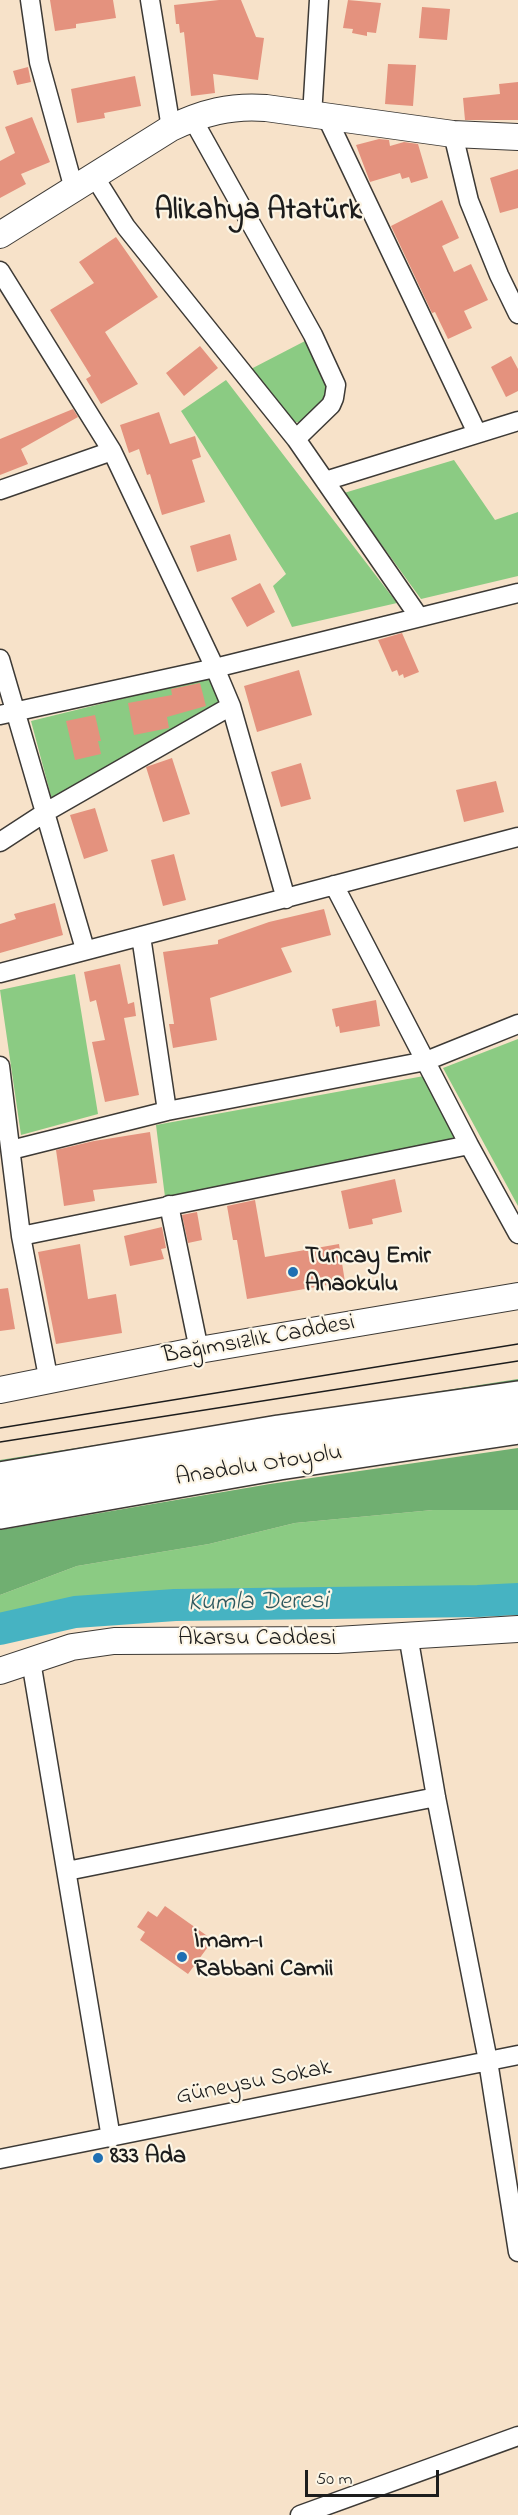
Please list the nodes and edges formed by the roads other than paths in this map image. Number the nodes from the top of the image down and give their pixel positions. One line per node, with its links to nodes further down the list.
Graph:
1 (30, 0): 8 (street)
2 (150, 0): 5 (street)
3 (319, 0): 4 (street)
4 (320, 117): 5 (street); 6 (street); 13 (street)
5 (182, 123): 8 (street); 14 (street)
6 (453, 134): 7 (street); 11 (street)
7 (518, 137)
8 (84, 182): 9 (street); 14 (street)
9 (0, 235)
10 (0, 271): 15 (street)
11 (518, 314)
12 (518, 421): 13 (street)
13 (477, 433): 16 (street)
14 (296, 439): 16 (street)
15 (112, 451): 17 (street); 21 (street)
16 (325, 481): 19 (street)
17 (0, 490)
18 (518, 593): 19 (street)
19 (419, 617): 21 (street)
20 (0, 659): 23 (street)
21 (216, 668): 22 (street); 23 (street)
22 (231, 706): 24 (street); 28 (street)
23 (8, 714): 24 (street)
24 (46, 812): 26 (street); 30 (street)
25 (518, 837): 27 (street)
26 (0, 842)
27 (334, 885): 28 (street); 33 (street)
28 (286, 899): 29 (street)
29 (141, 936): 30 (street); 35 (street)
30 (85, 949): 31 (street)
31 (0, 973)
32 (518, 1024): 33 (street)
33 (426, 1061): 35 (street); 36 (street)
34 (0, 1066): 37 (street)
35 (167, 1111): 37 (street)
36 (469, 1145): 39 (street); 40 (street)
37 (11, 1150): 38 (street)
38 (8, 1201): 41 (street)
39 (169, 1206): 41 (street); 43 (street)
40 (518, 1234)
41 (21, 1236): 44 (street)
42 (518, 1296): 43 (street, Bağımsızlık Caddesi)
43 (200, 1350): 44 (street, Bağımsızlık Caddesi)
44 (49, 1382): 45 (street, Bağımsızlık Caddesi)
45 (0, 1389)
46 (518, 1398): 48 (highway, Anadolu Otoyolu)
47 (518, 1427): 49 (highway, Anadolu Otoyolu)
48 (0, 1479)
49 (0, 1512)
50 (518, 1629): 51 (street, Akarsu Caddesi)
51 (408, 1635): 52 (street, Akarsu Caddesi); 54 (street)
52 (31, 1661): 53 (street, Akarsu Caddesi); 55 (street)
53 (0, 1671)
54 (436, 1797): 55 (street); 57 (street)
55 (67, 1871): 58 (street)
56 (518, 2055): 57 (street, Güneysu Sokak)
57 (488, 2061): 58 (street, Güneysu Sokak); 60 (street)
58 (111, 2138): 59 (street, Güneysu Sokak)
59 (0, 2159)
60 (518, 2252)
61 (518, 2436): 62 (street)
62 (300, 2515)

